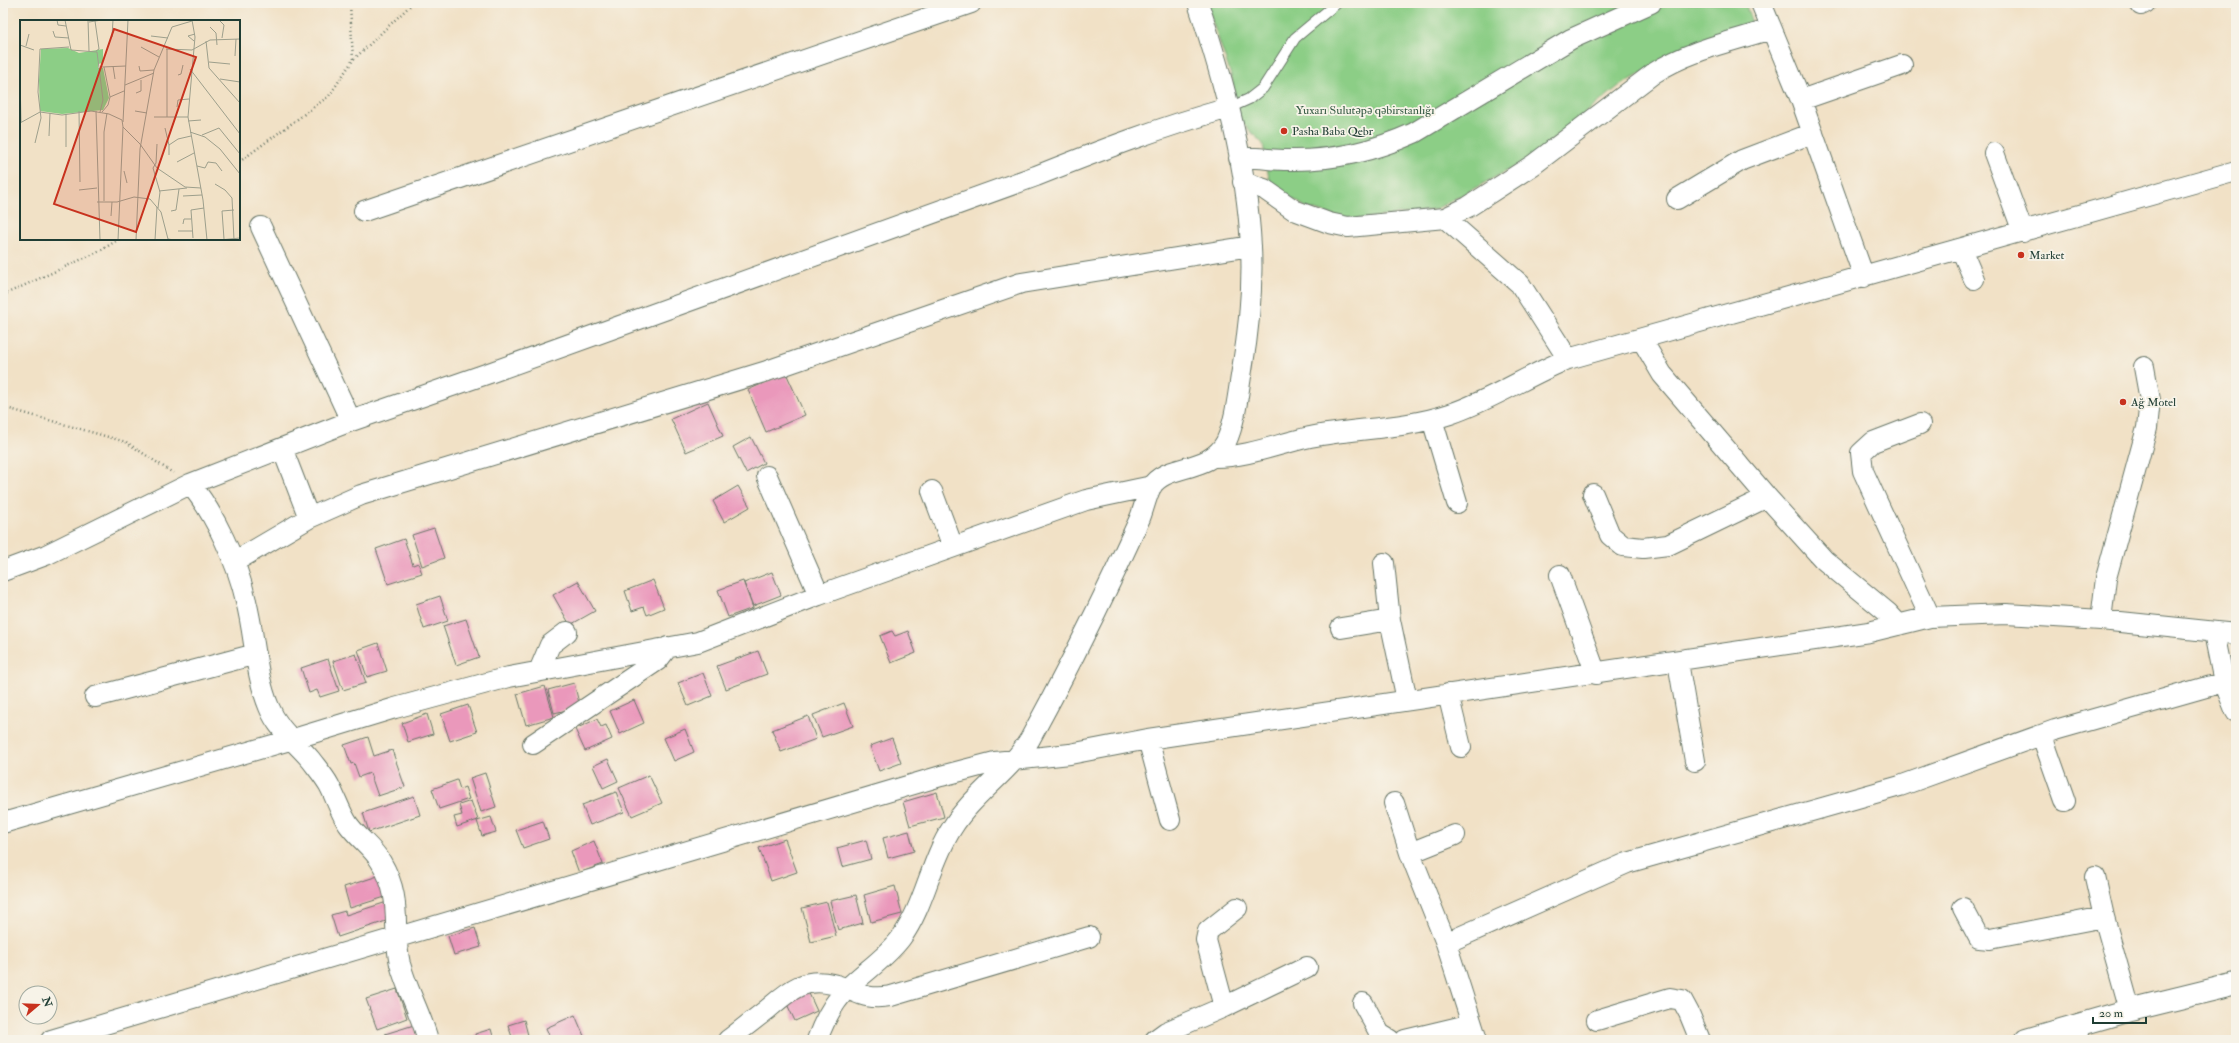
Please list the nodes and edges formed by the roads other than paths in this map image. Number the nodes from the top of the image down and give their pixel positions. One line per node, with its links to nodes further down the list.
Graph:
1 (971, 3): 16 (street)
2 (1198, 3): 9 (street)
3 (1337, 3): 9 (lane)
4 (1651, 3): 12 (street)
5 (1761, 3): 6 (street)
6 (1771, 29): 8 (street); 17 (street)
7 (1902, 65): 8 (street)
8 (1801, 100): 10 (street)
9 (1228, 108): 12 (street); 28 (street)
10 (1813, 132): 15 (street); 22 (street)
11 (1994, 153): 19 (street)
12 (1239, 158): 14 (street)
13 (2236, 171): 19 (street)
14 (1244, 182): 17 (street); 20 (street)
15 (1677, 198)
16 (364, 211)
17 (1445, 218): 25 (street)
18 (261, 227): 28 (street)
19 (2023, 232): 21 (street)
20 (1251, 246): 31 (street); 39 (street)
21 (1961, 249): 22 (street); 23 (street)
22 (1864, 277): 24 (street)
23 (1974, 279)
24 (1642, 340): 25 (street); 37 (street)
25 (1568, 359): 27 (street)
26 (2144, 367): 48 (street)
27 (1432, 419): 31 (street); 38 (street)
28 (351, 421): 30 (street)
29 (1920, 424): 46 (street)
30 (282, 448): 33 (street); 39 (street)
31 (1215, 457): 34 (street)
32 (767, 476): 45 (street)
33 (190, 484): 41 (street); 43 (street)
34 (1152, 486): 40 (street); 69 (street)
35 (932, 491): 40 (street)
36 (1593, 494): 37 (street)
37 (1767, 497): 49 (street)
38 (1457, 503)
39 (309, 518): 41 (street)
40 (952, 547): 45 (street)
41 (234, 562): 55 (street)
42 (1384, 563): 47 (street)
43 (3, 571)
44 (1560, 575): 58 (street)
45 (819, 595): 54 (street)
46 (1930, 616): 48 (street); 49 (street)
47 (1390, 620): 50 (street); 62 (street)
48 (2101, 620): 52 (street)
49 (1899, 625): 56 (street)
50 (1341, 628)
51 (567, 632): 57 (street)
52 (2214, 633): 53 (street); 59 (street)
53 (2236, 634)
54 (668, 647): 57 (street); 67 (street)
55 (256, 654): 61 (street); 66 (street)
56 (1678, 662): 58 (street); 70 (street)
57 (539, 671): 66 (street)
58 (1596, 674): 60 (street)
59 (2224, 682): 63 (street); 64 (street)
60 (1448, 694): 62 (street); 68 (street)
61 (95, 697)
62 (1407, 700): 65 (street)
63 (2236, 712)
64 (2042, 736): 71 (street); 83 (street)
65 (1148, 739): 69 (street); 73 (street)
66 (290, 740): 74 (street); 81 (street)
67 (533, 744)
68 (1461, 747)
69 (1016, 759): 81 (street); 86 (street)
70 (1695, 761)
71 (2065, 801)
72 (1394, 803): 76 (street)
73 (1170, 820)
74 (3, 823)
75 (1455, 835): 76 (street)
76 (1410, 853): 83 (street)
77 (2096, 877): 80 (street)
78 (1237, 908): 88 (street)
79 (1963, 908): 80 (street)
80 (2104, 917): 89 (street)
81 (398, 937): 93 (street); 94 (street)
82 (1089, 937): 86 (street)
83 (1446, 943): 91 (street)
84 (1307, 967): 88 (street)
85 (2236, 984): 89 (street)
86 (847, 988): 95 (street); 96 (street)
87 (1362, 1003): 98 (street)
88 (1224, 1007): 97 (street)
89 (2130, 1010): 92 (street)
90 (1597, 1020): 100 (street)
91 (1474, 1032): 99 (street)
92 (2079, 1032): 101 (street)
93 (51, 1040)
94 (428, 1040)
95 (728, 1040)
96 (816, 1040)
97 (1155, 1040)
98 (1390, 1040)
99 (1405, 1040)
100 (1700, 1040)
101 (2026, 1040)

